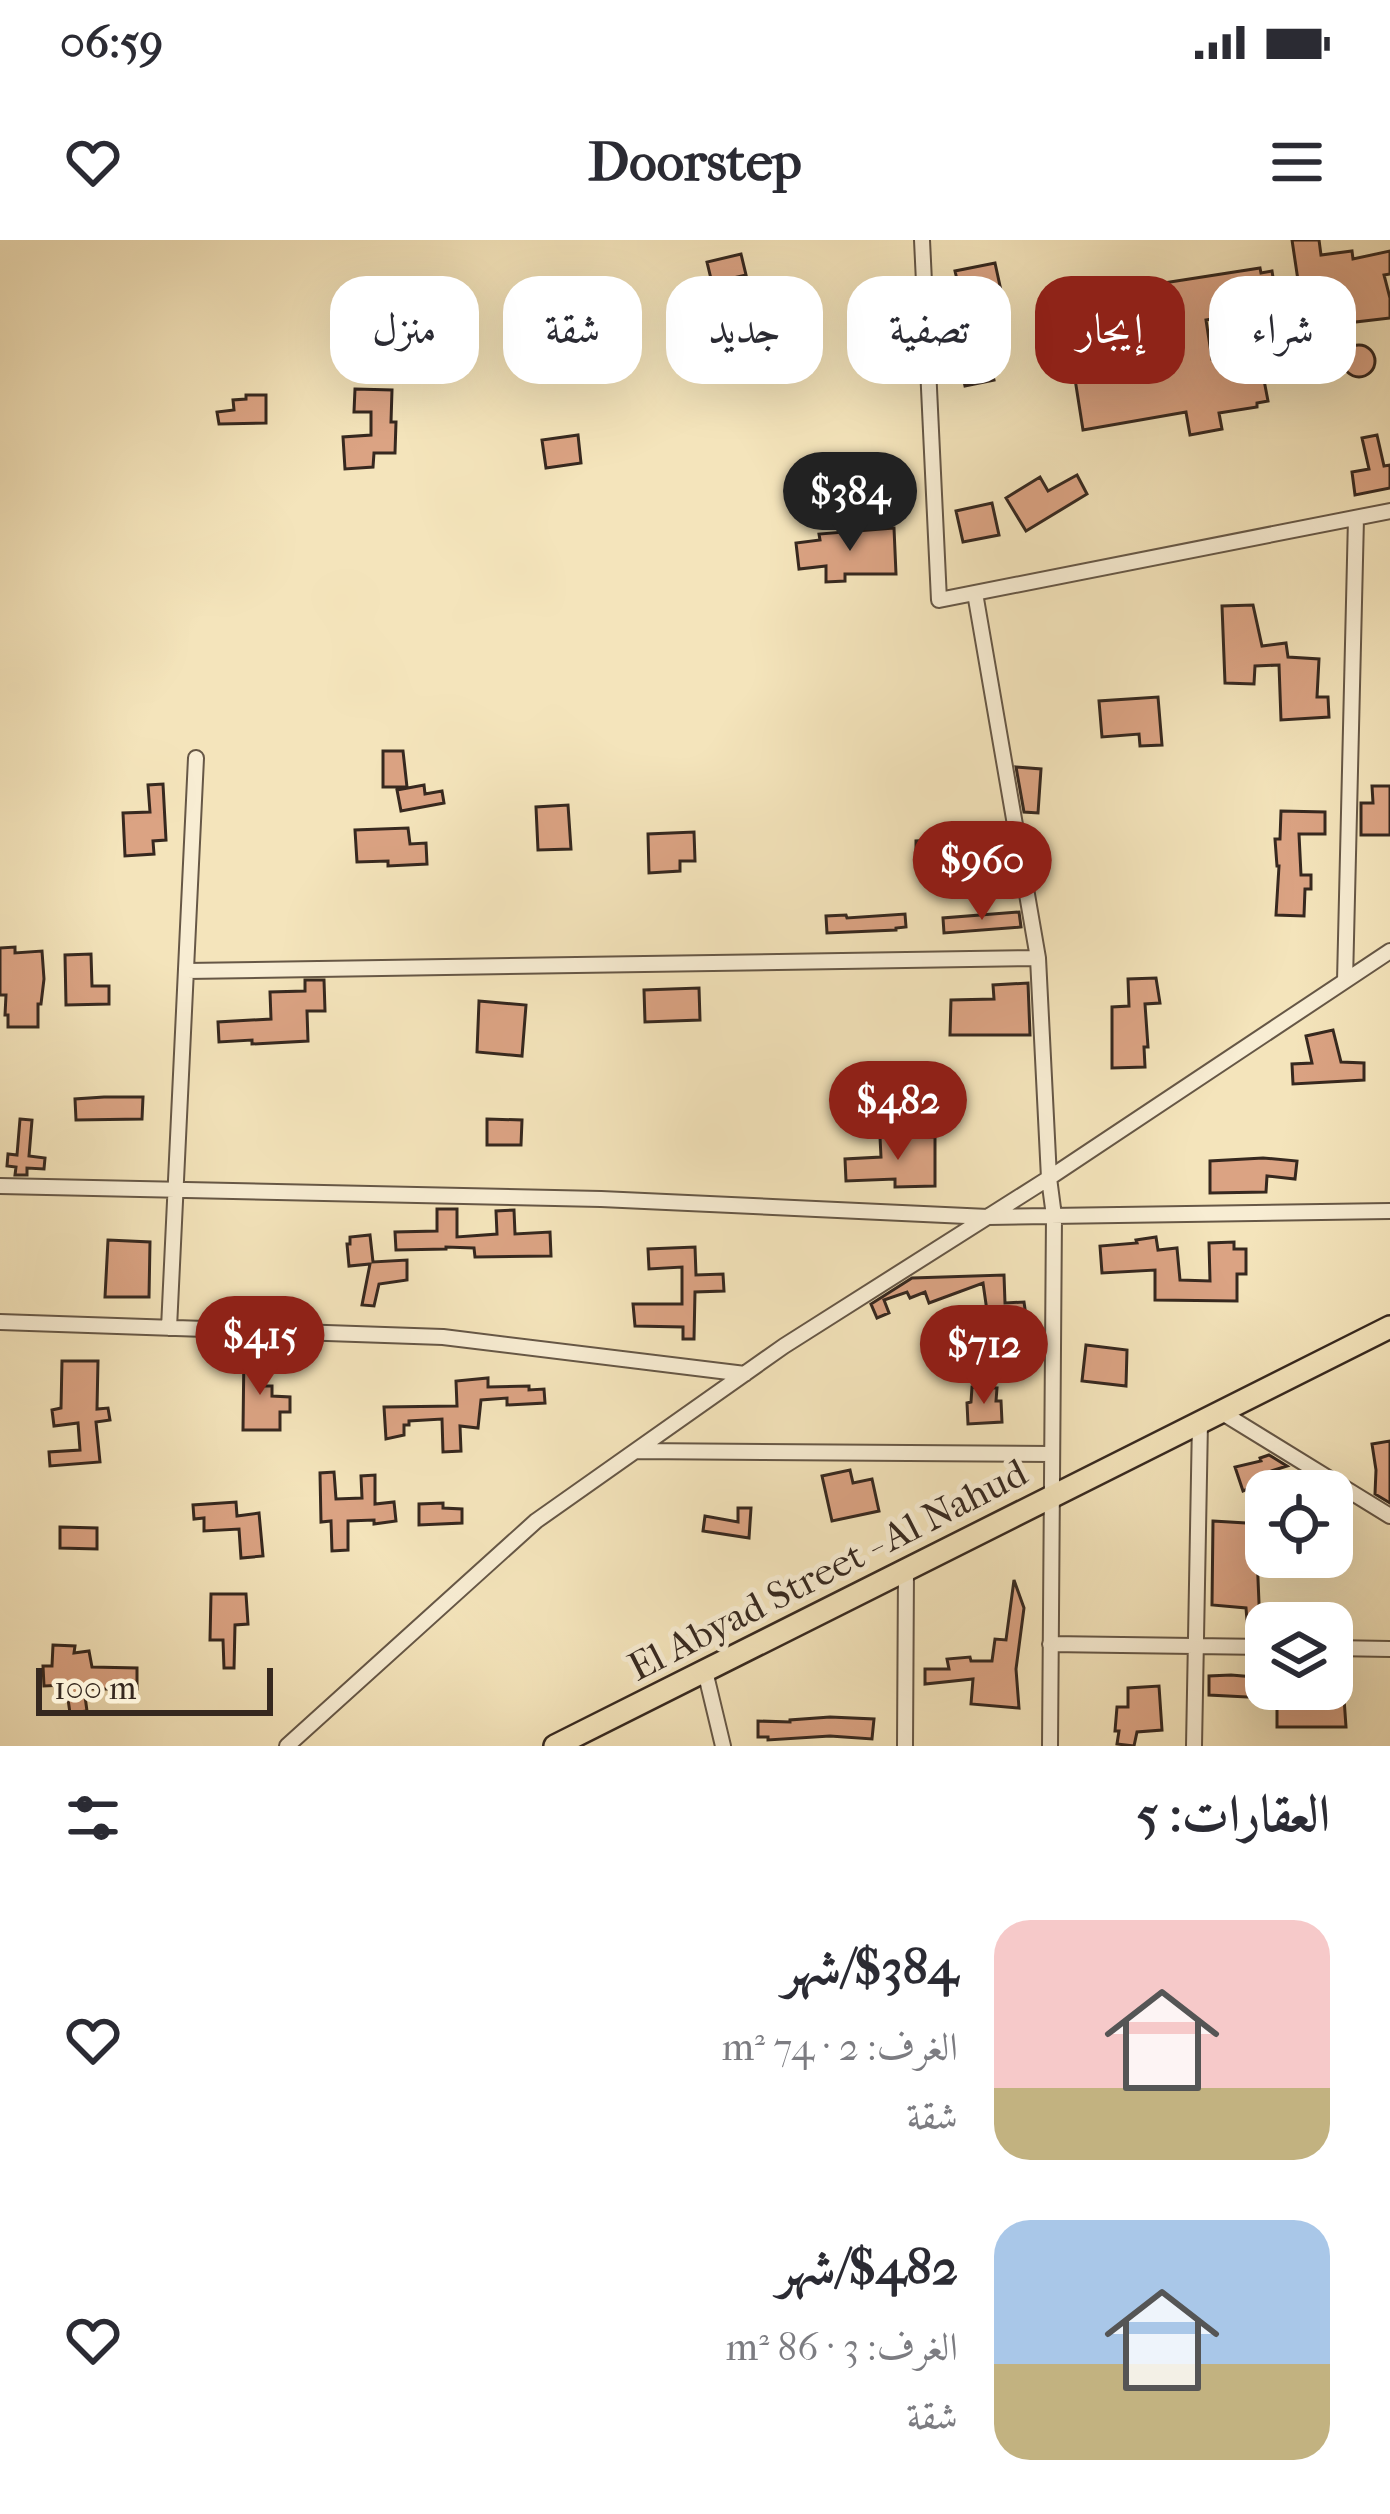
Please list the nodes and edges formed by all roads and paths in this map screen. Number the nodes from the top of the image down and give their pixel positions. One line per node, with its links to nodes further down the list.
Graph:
1 (922, 240): 4 (street)
2 (1390, 511): 3 (street)
3 (1356, 518): 4 (street); 9 (street)
4 (975, 593): 7 (street)
5 (196, 758): 8 (street)
6 (1390, 951): 9 (street)
7 (1038, 958): 8 (street); 10 (street)
8 (186, 971): 12 (street)
9 (1346, 981): 10 (street)
10 (1049, 1178): 14 (street); 15 (street)
11 (0, 1186): 12 (street)
12 (176, 1191): 15 (street); 18 (street)
13 (1390, 1211): 14 (street)
14 (1054, 1216): 15 (street); 25 (street)
15 (988, 1217): 21 (street)
16 (0, 1322): 18 (street)
17 (1390, 1327): 19 (highway, El Abyad Street - Al Nahud)
18 (169, 1328): 21 (street)
19 (1366, 1339): 20 (street); 22 (highway, El Abyad Street - Al Nahud)
20 (1390, 1341)
21 (745, 1374): 24 (street)
22 (1221, 1412): 23 (highway, El Abyad Street - Al Nahud); 27 (street)
23 (1200, 1422): 26 (highway, El Abyad Street - Al Nahud); 30 (street)
24 (636, 1451): 25 (street); 36 (street)
25 (1051, 1454): 26 (street)
26 (1051, 1497): 28 (highway, El Abyad Street - Al Nahud); 29 (street)
27 (1390, 1516)
28 (906, 1570): 34 (highway, El Abyad Street - Al Nahud); 39 (street)
29 (1050, 1643): 30 (street); 40 (street)
30 (1196, 1646): 31 (street); 41 (street)
31 (1245, 1647)
32 (1353, 1648): 33 (street)
33 (1390, 1648)
34 (705, 1670): 35 (highway, El Abyad Street - Al Nahud); 38 (street)
35 (585, 1738): 37 (highway, El Abyad Street - Al Nahud)
36 (287, 1746)
37 (555, 1746)
38 (723, 1746)
39 (904, 1746)
40 (1050, 1746)
41 (1194, 1746)

